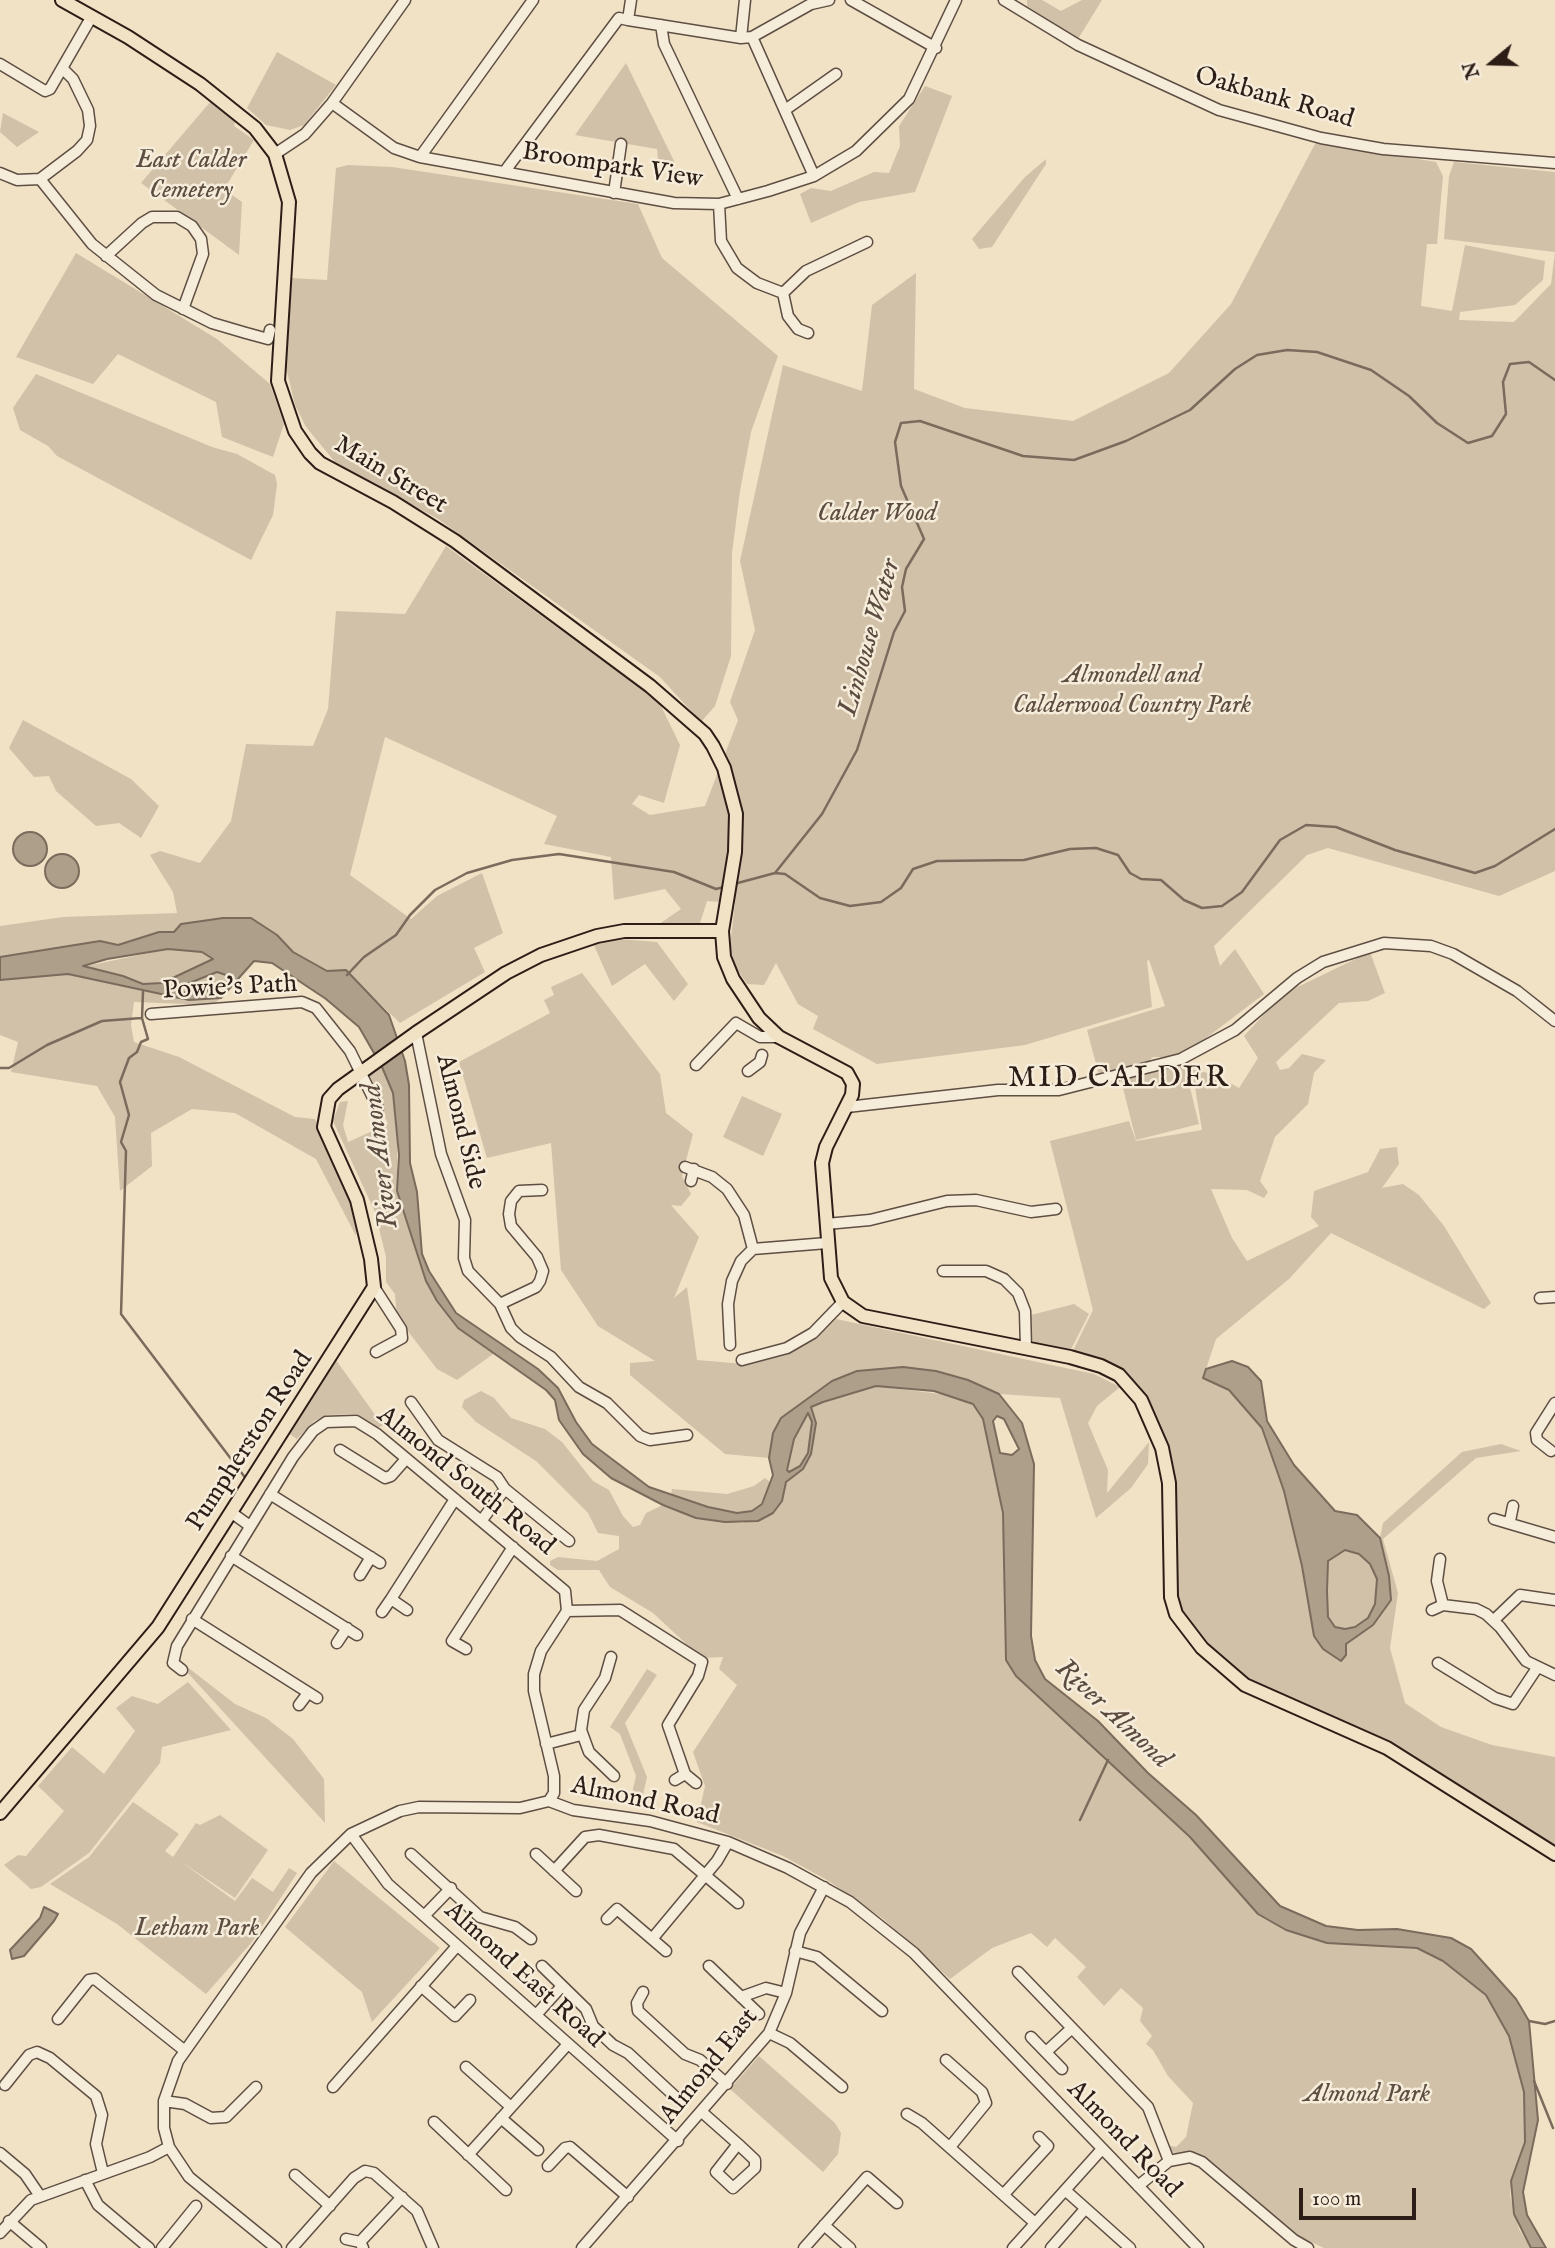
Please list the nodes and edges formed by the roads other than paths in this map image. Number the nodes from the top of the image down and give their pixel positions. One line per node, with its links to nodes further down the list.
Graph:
1 (62, 0): 11 (main road, Main Street)
2 (405, 0): 19 (street)
3 (533, 0): 23 (street)
4 (631, 0): 12 (street)
5 (745, 0): 14 (street)
6 (829, 0): 14 (street)
7 (851, 0): 15 (street)
8 (956, 0): 15 (street, Broompark View)
9 (1004, 0): 10 (street, Oakbank Road)
10 (1017, 3): 24 (street, Oakbank Road)
11 (92, 16): 17 (street); 22 (main road, Main Street)
12 (628, 20): 13 (street); 25 (street)
13 (661, 25): 14 (street); 30 (street)
14 (747, 37): 20 (street)
15 (936, 48): 27 (street, Broompark View)
16 (0, 64): 17 (street)
17 (62, 68): 28 (street)
18 (836, 74): 20 (street)
19 (332, 103): 22 (street); 23 (street, Broompark View)
20 (785, 110): 27 (street)
21 (621, 144): 29 (street)
22 (275, 154): 38 (main road, Main Street)
23 (420, 157): 25 (street, Broompark View)
24 (1555, 163)
25 (505, 171): 29 (street, Broompark View)
26 (0, 173): 28 (street)
27 (814, 176): 30 (street, Broompark View)
28 (40, 179): 33 (street)
29 (614, 193): 31 (street, Broompark View)
30 (738, 199): 31 (street, Broompark View)
31 (719, 204): 34 (street)
32 (867, 242): 34 (street)
33 (106, 256): 35 (street); 35 (street)
34 (783, 293): 37 (street)
35 (183, 309): 36 (street)
36 (270, 330)
37 (808, 332)
38 (722, 931): 41 (main road); 42 (main road)
39 (151, 1014): 44 (street, Powie's Path)
40 (1555, 1021): 46 (street)
41 (416, 1033): 44 (main road); 59 (street, Almond Side)
42 (769, 1044): 43 (street); 45 (street); 46 (main road)
43 (696, 1065)
44 (366, 1068): 47 (street, Powie's Path); 55 (main road)
45 (748, 1071)
46 (847, 1107): 51 (main road)
47 (378, 1108)
48 (691, 1181): 53 (street)
49 (542, 1190): 59 (street)
50 (1056, 1209): 51 (street)
51 (826, 1224): 52 (main road)
52 (827, 1243): 53 (street); 58 (main road)
53 (753, 1249): 60 (street)
54 (949, 1274): 61 (street)
55 (374, 1287): 62 (street); 74 (main road, Pumpherston Road)
56 (1555, 1297): 57 (street)
57 (1540, 1298)
58 (843, 1302): 61 (main road); 63 (street)
59 (500, 1304): 66 (street)
60 (730, 1345)
61 (1026, 1349): 116 (main road)
62 (376, 1352)
63 (742, 1360)
64 (411, 1402): 70 (street)
65 (1555, 1404): 67 (street)
66 (687, 1435)
67 (1550, 1451)
68 (347, 1452): 69 (street)
69 (406, 1460): 71 (street, Almond South Road); 72 (street, Almond South Road)
70 (505, 1489): 76 (street); 80 (street)
71 (270, 1494): 78 (street, Almond South Road); 84 (street)
72 (455, 1499): 76 (street, Almond South Road); 85 (street)
73 (1513, 1506): 77 (street)
74 (232, 1513): 78 (street); 111 (main road, Pumpherston Road)
75 (1494, 1519): 77 (street)
76 (482, 1520): 81 (street, Almond South Road)
77 (1510, 1521): 79 (street)
78 (250, 1526): 82 (street, Almond South Road)
79 (1555, 1537)
80 (569, 1541)
81 (513, 1547): 90 (street, Almond South Road); 97 (street)
82 (231, 1556): 92 (street, Almond South Road); 94 (street)
83 (1443, 1565): 87 (street)
84 (360, 1575)
85 (391, 1599): 88 (street); 91 (street)
86 (1555, 1601): 93 (street)
87 (1443, 1605): 89 (street); 93 (street)
88 (407, 1610)
89 (1432, 1610)
90 (567, 1611): 105 (street); 106 (street)
91 (382, 1612)
92 (192, 1619): 101 (street, Almond South Road); 103 (street)
93 (1494, 1620): 99 (street)
94 (347, 1629): 95 (street); 96 (street)
95 (357, 1635)
96 (337, 1643)
97 (466, 1649)
98 (606, 1663): 104 (street)
99 (1537, 1668): 100 (street); 102 (street)
100 (1442, 1669)
101 (182, 1670)
102 (1555, 1675)
103 (299, 1705)
104 (581, 1735): 105 (street); 107 (street)
105 (546, 1744): 110 (street)
106 (685, 1774): 108 (street); 109 (street)
107 (614, 1776)
108 (675, 1780)
109 (696, 1783)
110 (549, 1801): 112 (street, Almond Road); 113 (street, Almond Road)
111 (0, 1813)
112 (351, 1834): 123 (street, Almond East Road); 147 (street, Almond Road)
113 (728, 1842): 118 (street); 119 (street, Almond Road)
114 (411, 1854): 120 (street)
115 (537, 1854): 117 (street)
116 (1555, 1854)
117 (554, 1871): 118 (street); 121 (street)
118 (706, 1875): 122 (street); 125 (street)
119 (824, 1887): 129 (street, Almond East); 169 (street, Almond Road)
120 (451, 1888): 123 (street); 126 (street)
121 (576, 1891)
122 (738, 1903)
123 (424, 1916): 127 (street, Almond East Road)
124 (607, 1919): 125 (street)
125 (652, 1939): 128 (street)
126 (531, 1940)
127 (457, 1946): 133 (street); 141 (street, Almond East Road)
128 (666, 1951)
129 (795, 1951): 136 (street, Almond East); 139 (street)
130 (542, 1966): 134 (street)
131 (709, 1966): 137 (street)
132 (1018, 1972): 143 (street)
133 (421, 1986): 138 (street); 155 (street)
134 (562, 1986): 141 (street); 158 (street)
135 (643, 1992): 152 (street)
136 (786, 1993): 137 (street); 144 (street, Almond East)
137 (741, 1997): 140 (street)
138 (470, 2000)
139 (882, 2011)
140 (759, 2014)
141 (536, 2015): 146 (street, Almond East Road)
142 (58, 2019): 147 (street)
143 (1072, 2028): 148 (street); 173 (street)
144 (769, 2033): 152 (street, Almond East); 156 (street)
145 (1031, 2037): 148 (street)
146 (568, 2044): 159 (street); 165 (street, Almond East Road)
147 (185, 2051): 157 (street, Almond Road)
148 (1046, 2052): 151 (street)
149 (946, 2060): 168 (street)
150 (466, 2067): 159 (street)
151 (1062, 2069)
152 (727, 2084): 160 (street, Almond East)
153 (5, 2085): 175 (street)
154 (256, 2087): 157 (street)
155 (333, 2087)
156 (842, 2087)
157 (164, 2101): 167 (street, Almond Road)
158 (681, 2102)
159 (511, 2107): 162 (street)
160 (703, 2113): 165 (street, Almond East); 166 (street)
161 (907, 2114): 168 (street)
162 (501, 2118): 170 (street); 172 (street)
163 (434, 2122): 172 (street)
164 (1039, 2137): 181 (street)
165 (678, 2141): 184 (street, Almond East)
166 (738, 2144): 166 (street)
167 (169, 2147): 175 (street); 198 (street)
168 (950, 2147): 181 (street)
169 (1102, 2148): 178 (street, Almond Road); 180 (street)
170 (538, 2150)
171 (0, 2153): 182 (street)
172 (468, 2155): 179 (street)
173 (1169, 2161): 178 (street); 208 (street)
174 (548, 2166): 184 (street)
175 (103, 2173): 177 (street)
176 (295, 2175): 187 (street)
177 (85, 2179): 182 (street); 196 (street)
178 (1138, 2186): 207 (street, Almond Road)
179 (506, 2190)
180 (1065, 2190): 188 (street); 190 (street)
181 (1004, 2194): 190 (street)
182 (40, 2196): 189 (street)
183 (402, 2197): 187 (street); 194 (street); 200 (street)
184 (628, 2197): 201 (street, Almond East)
185 (897, 2203): 191 (street)
186 (196, 2206): 197 (street)
187 (330, 2206): 199 (street)
188 (1085, 2209): 205 (street); 206 (street)
189 (9, 2221): 192 (street); 195 (street)
190 (1035, 2223): 204 (street)
191 (824, 2225): 202 (street); 203 (street)
192 (0, 2233)
193 (346, 2239): 194 (street)
194 (361, 2245)
195 (41, 2248)
196 (149, 2248)
197 (162, 2248)
198 (276, 2248)
199 (292, 2248)
200 (433, 2248)
201 (582, 2248)
202 (804, 2248)
203 (850, 2248)
204 (1013, 2248)
205 (1051, 2248)
206 (1130, 2248)
207 (1198, 2248)
208 (1308, 2248)

